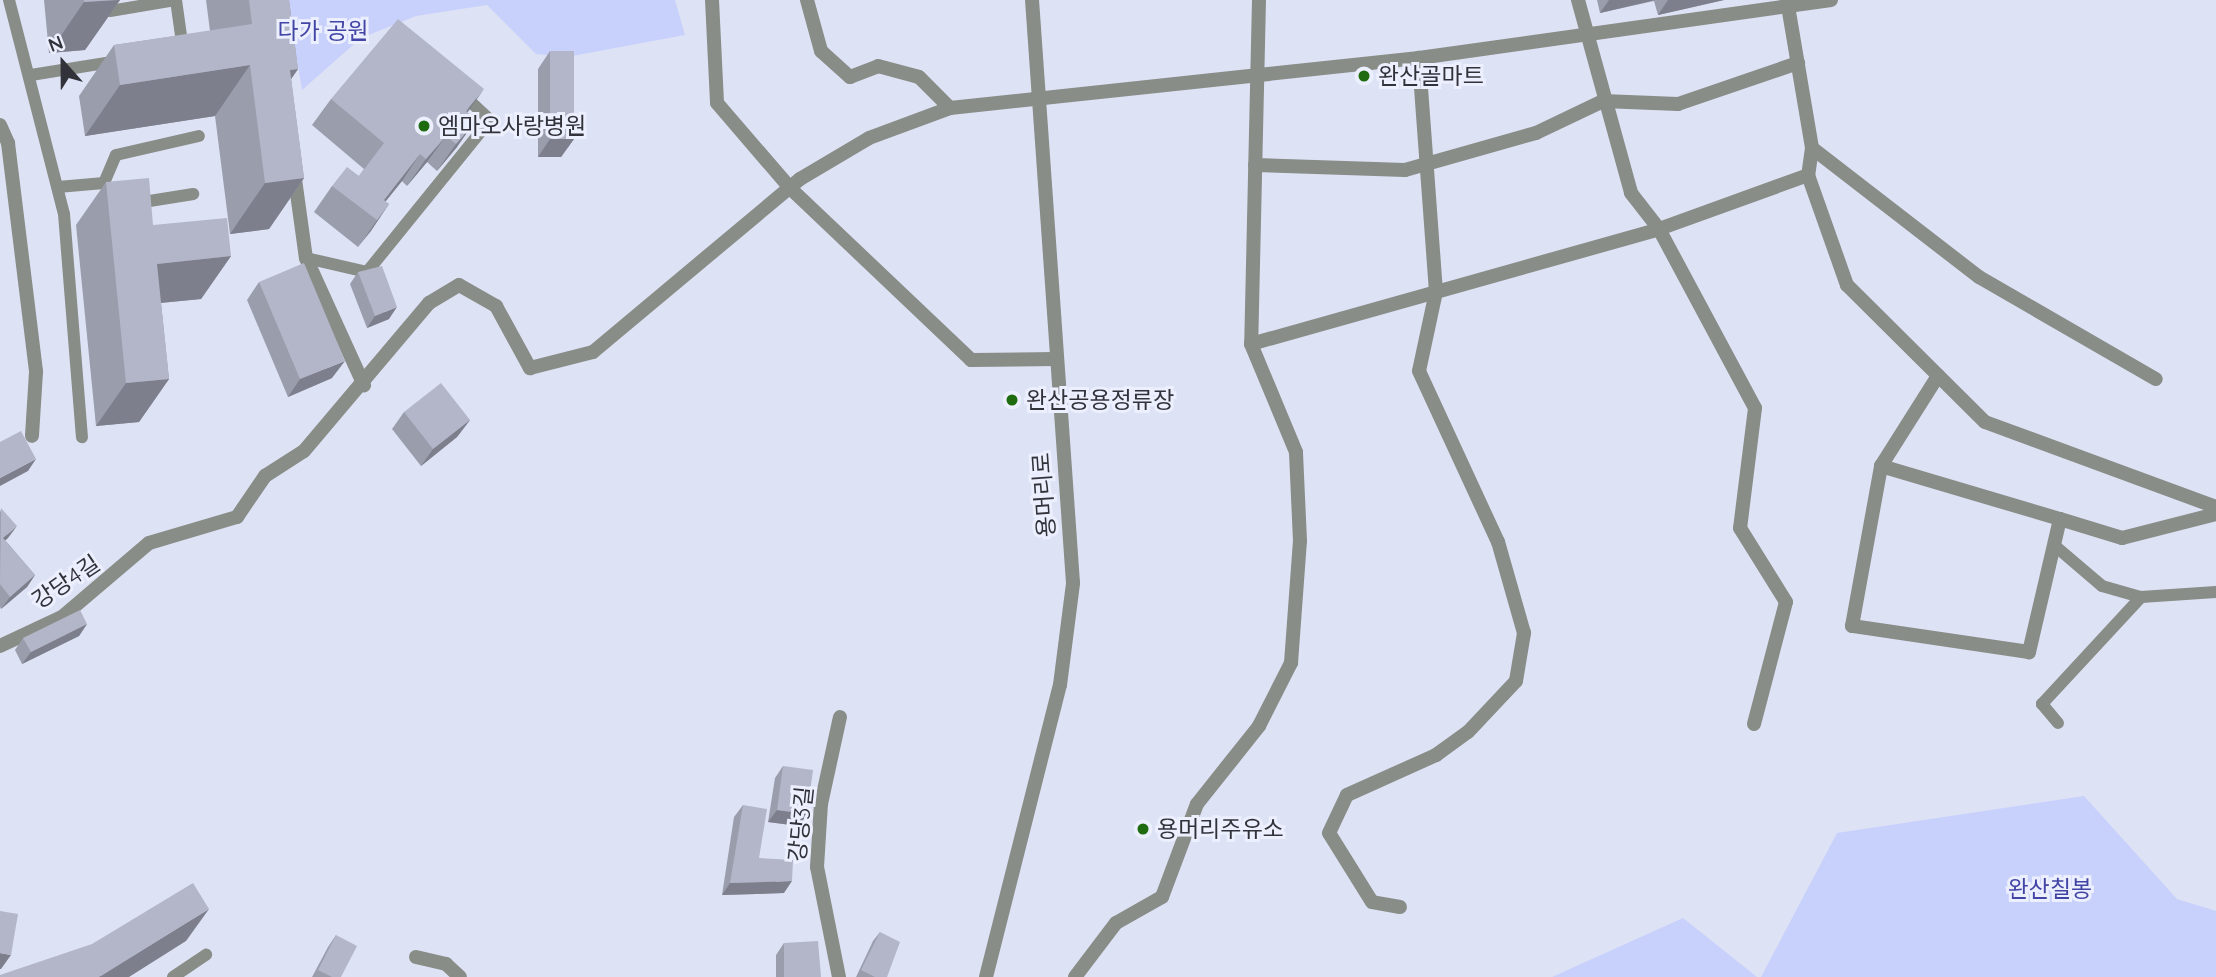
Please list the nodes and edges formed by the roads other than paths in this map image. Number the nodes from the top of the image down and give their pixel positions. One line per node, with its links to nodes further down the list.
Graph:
1 (9, 0): 17 (lane)
2 (176, 0): 10 (lane); 12 (lane)
3 (712, 0): 31 (street)
4 (807, 0): 21 (street)
5 (1032, 0): 19 (street, 용머리로)
6 (1259, 0): 16 (street)
7 (1578, 0): 11 (street)
8 (1831, 0): 9 (street)
9 (1787, 3): 11 (street); 15 (street)
10 (110, 10)
11 (1584, 35): 14 (street); 20 (street)
12 (172, 52)
13 (134, 58): 17 (lane)
14 (1419, 58): 16 (street); 26 (street)
15 (1798, 63): 20 (street); 25 (street)
16 (1256, 74): 19 (street); 27 (street)
17 (31, 75): 30 (lane)
18 (453, 85): 34 (lane)
19 (1038, 97): 21 (street); 37 (street, 용머리로)
20 (1603, 101): 26 (street); 33 (street)
21 (950, 108): 31 (street)
22 (0, 125): 41 (street)
23 (199, 136): 29 (lane)
24 (291, 148): 34 (street)
25 (1812, 148): 28 (street); 39 (street)
26 (1427, 162): 27 (street); 35 (street)
27 (1255, 165): 36 (street)
28 (1808, 175): 33 (street); 38 (street)
29 (104, 183): 30 (lane); 32 (lane)
30 (58, 187): 42 (lane)
31 (790, 188): 37 (street); 40 (street)
32 (193, 194)
33 (1659, 229): 35 (street); 53 (street)
34 (306, 258): 40 (street)
35 (1436, 292): 36 (street); 54 (street)
36 (1251, 344): 61 (street)
37 (1057, 359): 60 (street, 용머리로)
38 (1938, 376): 43 (street); 44 (street)
39 (2156, 379)
40 (363, 385): 50 (street, 강당4길)
41 (33, 436)
42 (82, 437)
43 (1881, 466): 46 (street); 47 (street)
44 (2216, 507)
45 (2216, 514): 46 (street)
46 (2060, 519): 47 (street)
47 (2054, 545): 49 (lane)
48 (2216, 592): 49 (lane)
49 (2141, 597): 52 (lane)
50 (0, 646)
51 (840, 718): 59 (street, 강당3길)
52 (2058, 723)
53 (1754, 724)
54 (1400, 907)
55 (206, 955): 57 (lane)
56 (415, 957): 58 (street)
57 (173, 977)
58 (460, 977)
59 (839, 977)
60 (986, 977)
61 (1074, 977)

